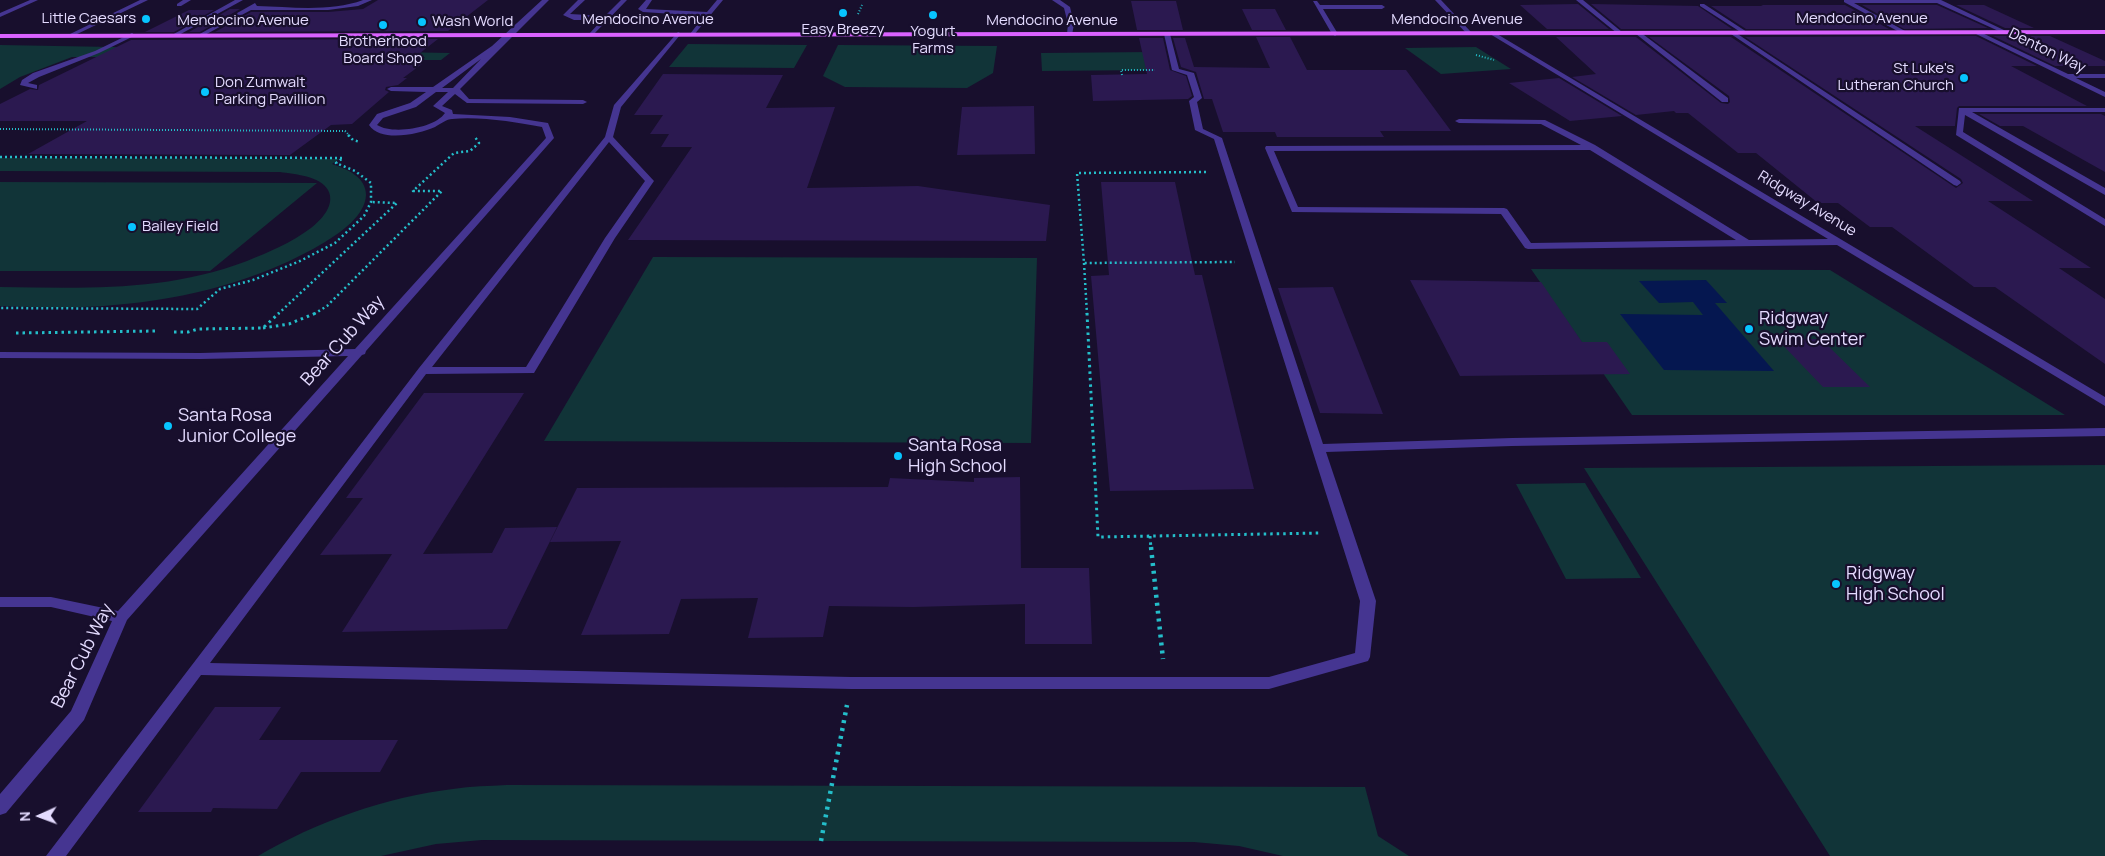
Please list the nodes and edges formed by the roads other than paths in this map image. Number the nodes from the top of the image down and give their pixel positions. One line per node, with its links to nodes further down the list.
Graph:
1 (35, 0): 24 (street)
2 (145, 0): 43 (street)
3 (188, 0): 18 (street)
4 (240, 0): 45 (street)
5 (266, 0): 22 (street)
6 (369, 0): 22 (street)
7 (546, 0): 36 (street)
8 (582, 0): 25 (street)
9 (624, 0): 25 (street)
10 (650, 0): 23 (street)
11 (720, 0): 23 (street)
12 (1056, 0): 20 (street)
13 (1075, 0): 20 (street)
14 (1438, 0): 31 (street)
15 (1579, 0): 33 (street)
16 (1846, 0): 27 (street); 29 (street)
17 (1316, 3): 21 (street); 42 (street)
18 (179, 5)
19 (1702, 5): 26 (street)
20 (1068, 7): 40 (street)
21 (1382, 7)
22 (250, 8): 46 (street)
23 (709, 14): 39 (street)
24 (0, 15)
25 (607, 18): 37 (street)
26 (1744, 32): 27 (main road, Mendocino Avenue); 35 (main road, Mendocino Avenue)
27 (1903, 32): 28 (main road, Mendocino Avenue)
28 (1976, 32): 29 (main road, Mendocino Avenue); 48 (street, Denton Way)
29 (2005, 32): 30 (main road, Mendocino Avenue)
30 (2105, 32)
31 (1469, 33): 32 (main road, Mendocino Avenue); 42 (main road, Mendocino Avenue)
32 (1492, 33): 33 (main road, Mendocino Avenue); 68 (street, Ridgway Avenue)
33 (1620, 33): 34 (main road, Mendocino Avenue)
34 (1638, 33): 35 (main road, Mendocino Avenue); 55 (street)
35 (1733, 33): 65 (street)
36 (508, 34): 37 (main road, Mendocino Avenue); 46 (main road, Mendocino Avenue); 52 (street); 53 (street)
37 (592, 34): 38 (main road, Mendocino Avenue)
38 (678, 34): 39 (main road, Mendocino Avenue); 63 (street)
39 (693, 34): 40 (main road, Mendocino Avenue)
40 (1070, 34): 41 (main road, Mendocino Avenue)
41 (1168, 34): 42 (main road, Mendocino Avenue); 75 (street)
42 (1335, 34)
43 (71, 35): 44 (main road, Mendocino Avenue); 47 (main road, Mendocino Avenue)
44 (132, 35): 45 (main road, Mendocino Avenue); 50 (street)
45 (175, 35): 46 (main road, Mendocino Avenue)
46 (200, 35)
47 (0, 36)
48 (2067, 76): 49 (street); 54 (street, Denton Way)
49 (2105, 76)
50 (34, 87)
51 (391, 89): 52 (street)
52 (432, 89): 53 (street); 60 (street)
53 (456, 90): 56 (street); 60 (street)
54 (2105, 95)
55 (1725, 100)
56 (528, 101): 57 (street); 61 (street)
57 (583, 102)
58 (1962, 110): 59 (street); 66 (street); 67 (street)
59 (2105, 110)
60 (449, 116): 61 (street, Bear Cub Way)
61 (510, 119): 70 (street, Bear Cub Way)
62 (1459, 122): 64 (street)
63 (609, 137): 72 (street); 72 (street)
64 (1592, 147): 69 (street); 69 (street)
65 (1957, 183)
66 (2105, 192)
67 (2105, 223)
68 (1840, 242): 69 (street); 73 (street, Ridgway Avenue)
69 (1747, 243)
70 (361, 352): 71 (street); 77 (street, Bear Cub Way)
71 (0, 355)
72 (423, 370): 78 (street)
73 (2105, 402)
74 (2105, 432): 75 (street)
75 (1318, 448): 78 (street)
76 (0, 602): 77 (street)
77 (121, 617): 79 (street, Bear Cub Way)
78 (197, 668): 80 (street)
79 (0, 807)
80 (55, 856)

